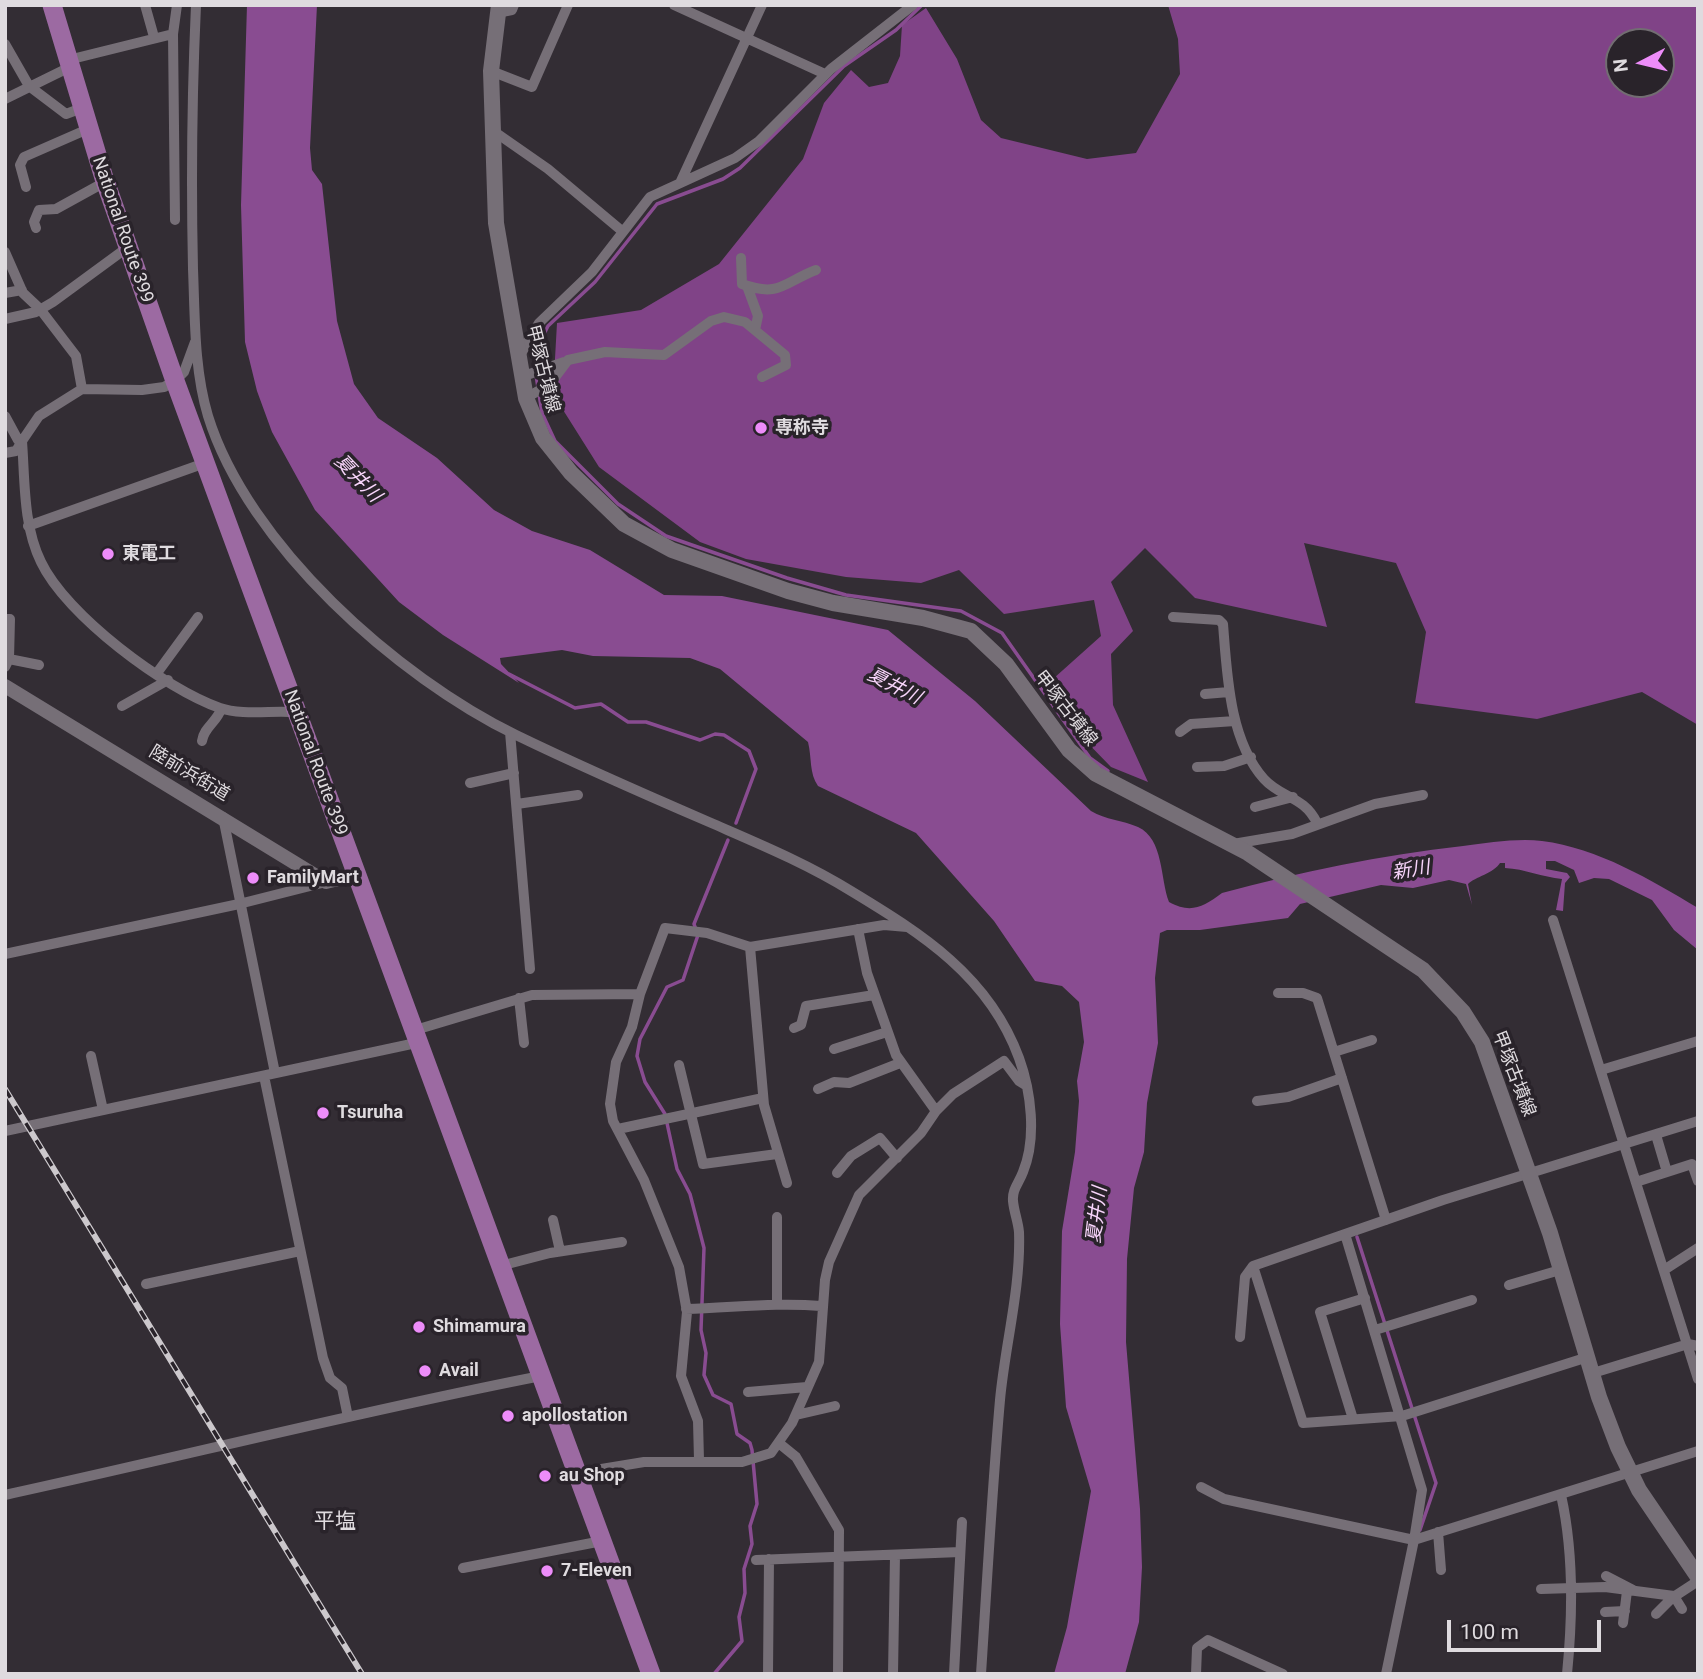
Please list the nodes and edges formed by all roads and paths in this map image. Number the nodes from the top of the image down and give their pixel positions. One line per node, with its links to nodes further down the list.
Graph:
1 (52, 5): 15 (highway, National Route 399)
2 (145, 5): 12 (street)
3 (177, 5): 11 (street)
4 (196, 5): 39 (street)
5 (514, 5): 10 (street)
6 (568, 5): 16 (street)
7 (674, 5): 13 (street)
8 (762, 5): 13 (street)
9 (913, 5): 17 (street)
10 (498, 9): 16 (main road, 甲塚古墳線)
11 (173, 34): 12 (street); 26 (street)
12 (154, 37): 15 (street)
13 (747, 39): 17 (street); 24 (street)
14 (5, 44): 18 (street)
15 (69, 63): 18 (street); 20 (highway, National Route 399)
16 (491, 71): 22 (main road, 甲塚古墳線)
17 (825, 74): 24 (street)
18 (29, 86): 19 (street); 20 (street)
19 (5, 99)
20 (82, 108): 21 (highway, National Route 399)
21 (88, 129): 23 (highway, National Route 399); 25 (street)
22 (492, 130): 28 (street); 40 (main road, 甲塚古墳線)
23 (105, 182): 27 (street); 29 (highway, National Route 399)
24 (680, 183): 28 (street)
25 (26, 187)
26 (175, 220)
27 (36, 228)
28 (622, 231): 40 (street)
29 (128, 247): 36 (street); 44 (highway, National Route 399)
30 (5, 252): 34 (street)
31 (741, 258): 33 (street)
32 (816, 270): 33 (street)
33 (747, 286): 38 (street)
34 (22, 289): 35 (street); 36 (street)
35 (5, 293)
36 (40, 309): 37 (street); 45 (street)
37 (5, 319)
38 (755, 330): 41 (street); 43 (street)
39 (196, 339): 44 (street); 66 (street)
40 (518, 359): 42 (main road, 甲塚古墳線)
41 (559, 364): 42 (street); 46 (street)
42 (525, 376): 46 (main road, 甲塚古墳線)
43 (762, 377)
44 (175, 381): 45 (street); 50 (highway, National Route 399)
45 (82, 389): 48 (street)
46 (530, 396): 80 (main road, 甲塚古墳線)
47 (5, 416): 48 (street)
48 (22, 441): 49 (street); 51 (street)
49 (5, 453)
50 (205, 463): 51 (street); 64 (highway, National Route 399)
51 (28, 526): 57 (street)
52 (198, 617): 57 (street)
53 (1173, 617): 60 (street)
54 (5, 619): 55 (street)
55 (7, 663): 56 (street)
56 (39, 665)
57 (157, 673): 58 (street)
58 (168, 680): 62 (street); 63 (street)
59 (5, 686): 78 (street, 陸前浜街道)
60 (1229, 692): 61 (street); 65 (street)
61 (1205, 694)
62 (122, 705)
63 (221, 709): 64 (street); 68 (street)
64 (297, 710): 81 (highway, National Route 399)
65 (1235, 721): 67 (street); 69 (street)
66 (510, 732): 71 (street); 85 (street)
67 (1180, 732)
68 (202, 741)
69 (1251, 757): 70 (street); 75 (street)
70 (1197, 767)
71 (514, 773): 72 (street); 76 (street)
72 (470, 783)
73 (578, 795): 76 (street)
74 (1423, 795): 79 (street)
75 (1293, 797): 77 (street); 79 (street)
76 (517, 804): 89 (street)
77 (1255, 807)
78 (223, 817): 82 (street, 陸前浜街道); 83 (street)
79 (1317, 823): 80 (street)
80 (1233, 844): 124 (main road, 甲塚古墳線)
81 (355, 875): 82 (street); 96 (highway, National Route 399)
82 (326, 881): 83 (street)
83 (239, 904): 88 (street); 106 (street)
84 (1553, 920): 105 (street)
85 (911, 928): 86 (street); 108 (street)
86 (858, 929): 87 (street); 92 (street)
87 (750, 947): 91 (street); 110 (street)
88 (5, 954)
89 (530, 969)
90 (1278, 993): 101 (street)
91 (640, 994): 93 (street); 116 (street)
92 (874, 995): 94 (street); 95 (street)
93 (519, 998): 96 (street); 99 (street)
94 (794, 1028)
95 (887, 1032): 100 (street); 103 (street)
96 (414, 1037): 106 (street); 136 (highway, National Route 399)
97 (1372, 1040): 101 (street)
98 (1698, 1041): 105 (street)
99 (524, 1044)
100 (834, 1049)
101 (1334, 1052): 107 (street)
102 (92, 1056): 112 (street)
103 (900, 1063): 109 (street); 113 (street)
104 (678, 1065): 114 (street)
105 (1601, 1070): 119 (street)
106 (270, 1074): 112 (street); 134 (street)
107 (1342, 1078): 111 (street); 130 (street)
108 (1027, 1086): 113 (street); 197 (street)
109 (818, 1089)
110 (763, 1098): 114 (street); 120 (street)
111 (1258, 1101)
112 (103, 1110): 117 (street)
113 (936, 1111): 121 (street)
114 (691, 1114): 116 (street); 120 (street)
115 (1698, 1122): 118 (street)
116 (618, 1129): 146 (street)
117 (5, 1131)
118 (1656, 1135): 119 (street); 122 (street)
119 (1624, 1145): 124 (street); 126 (street)
120 (777, 1154): 127 (street)
121 (897, 1158): 123 (street); 145 (street)
122 (1667, 1172): 125 (street); 126 (street)
123 (837, 1173)
124 (1529, 1173): 130 (street); 138 (main road, 甲塚古墳線)
125 (1697, 1176)
126 (1636, 1182): 139 (street)
127 (787, 1183)
128 (777, 1217): 144 (street)
129 (553, 1220): 135 (street)
130 (1386, 1220): 131 (street)
131 (1345, 1234): 137 (street); 142 (street)
132 (622, 1242): 135 (street)
133 (1698, 1248): 139 (street)
134 (300, 1251): 140 (street); 159 (street)
135 (560, 1251): 136 (street)
136 (500, 1266): 152 (highway, National Route 399)
137 (1253, 1266): 148 (street); 160 (street)
138 (1560, 1270): 141 (street); 150 (main road, 甲塚古墳線)
139 (1664, 1270): 149 (street)
140 (146, 1284)
141 (1509, 1285)
142 (1365, 1298): 147 (street); 160 (street)
143 (1472, 1300): 147 (street)
144 (777, 1303): 145 (street); 146 (street)
145 (821, 1306): 154 (street)
146 (686, 1309): 163 (street)
147 (1375, 1330): 158 (street)
148 (1240, 1337)
149 (1693, 1345): 151 (street); 153 (street)
150 (1588, 1357): 151 (main road, 甲塚古墳線); 158 (street)
151 (1593, 1373): 165 (main road, 甲塚古墳線)
152 (541, 1376): 159 (street); 164 (highway, National Route 399)
153 (1698, 1379)
154 (807, 1387): 155 (street); 157 (street)
155 (748, 1392)
156 (835, 1406): 157 (street)
157 (796, 1415): 161 (street)
158 (1402, 1416): 160 (street); 171 (street)
159 (348, 1418): 168 (street)
160 (1353, 1419)
161 (780, 1444): 163 (street); 175 (street)
162 (1698, 1451): 165 (street)
163 (699, 1460): 164 (street)
164 (577, 1473): 172 (highway, National Route 399)
165 (1630, 1473): 167 (street); 181 (main road, 甲塚古墳線)
166 (1201, 1487): 171 (street)
167 (1561, 1494): 170 (street); 183 (street)
168 (5, 1495)
169 (962, 1522): 173 (street)
170 (1438, 1532): 171 (street); 179 (street)
171 (1415, 1540): 200 (street)
172 (602, 1541): 178 (street); 192 (highway, National Route 399)
173 (960, 1552): 174 (street); 196 (street)
174 (895, 1555): 175 (street); 195 (street)
175 (839, 1557): 176 (street); 194 (street)
176 (769, 1559): 177 (street); 193 (street)
177 (756, 1560)
178 (463, 1567)
179 (1441, 1570)
180 (1606, 1576): 184 (street)
181 (1698, 1579): 185 (street)
182 (1541, 1589): 183 (street)
183 (1571, 1589): 184 (street); 191 (street)
184 (1631, 1592): 185 (street); 187 (street)
185 (1674, 1597): 186 (street); 189 (street)
186 (1682, 1609)
187 (1625, 1611): 188 (street); 190 (street)
188 (1605, 1612)
189 (1656, 1614)
190 (1623, 1623)
191 (1570, 1673)
192 (651, 1674)
193 (768, 1674)
194 (838, 1674)
195 (893, 1674)
196 (954, 1674)
197 (981, 1674)
198 (1196, 1674): 199 (street)
199 (1283, 1674)
200 (1386, 1674)

